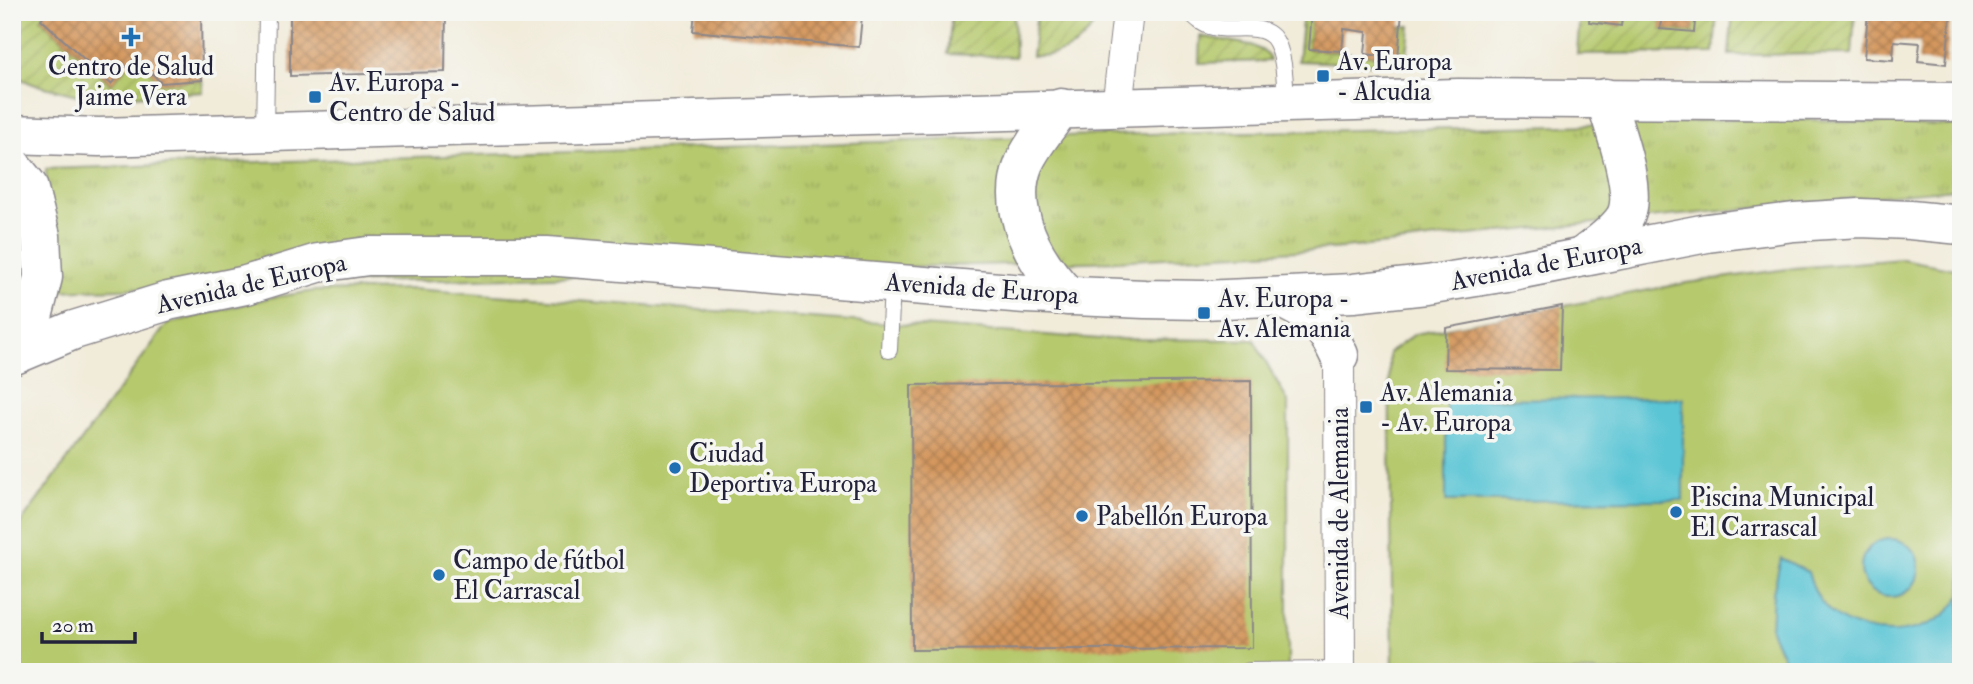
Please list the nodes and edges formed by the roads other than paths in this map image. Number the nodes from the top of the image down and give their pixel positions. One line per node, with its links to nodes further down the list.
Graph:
1 (267, 12): 9 (lane)
2 (1128, 12): 8 (street)
3 (1190, 12): 6 (lane)
4 (1605, 98): 5 (main road); 6 (main road); 13 (main road)
5 (1961, 102)
6 (1286, 103): 8 (main road)
7 (1061, 108): 8 (main road); 9 (main road); 16 (main road)
8 (1117, 108)
9 (265, 131): 10 (main road)
10 (12, 134)
11 (12, 166): 18 (main road)
12 (1961, 225): 13 (main road, Avenida de Europa)
13 (1579, 258): 15 (main road, Avenida de Europa)
14 (892, 281): 16 (main road, Avenida de Europa); 19 (lane); 21 (main road, Avenida de Europa)
15 (1389, 289): 17 (main road, Avenida de Europa); 20 (main road)
16 (1068, 296): 17 (main road, Avenida de Europa)
17 (1278, 298): 20 (main road)
18 (12, 348)
19 (889, 350)
20 (1339, 355): 23 (street, Avenida de Alemania)
21 (12, 356)
22 (1249, 671): 23 (lane)
23 (1340, 671)

